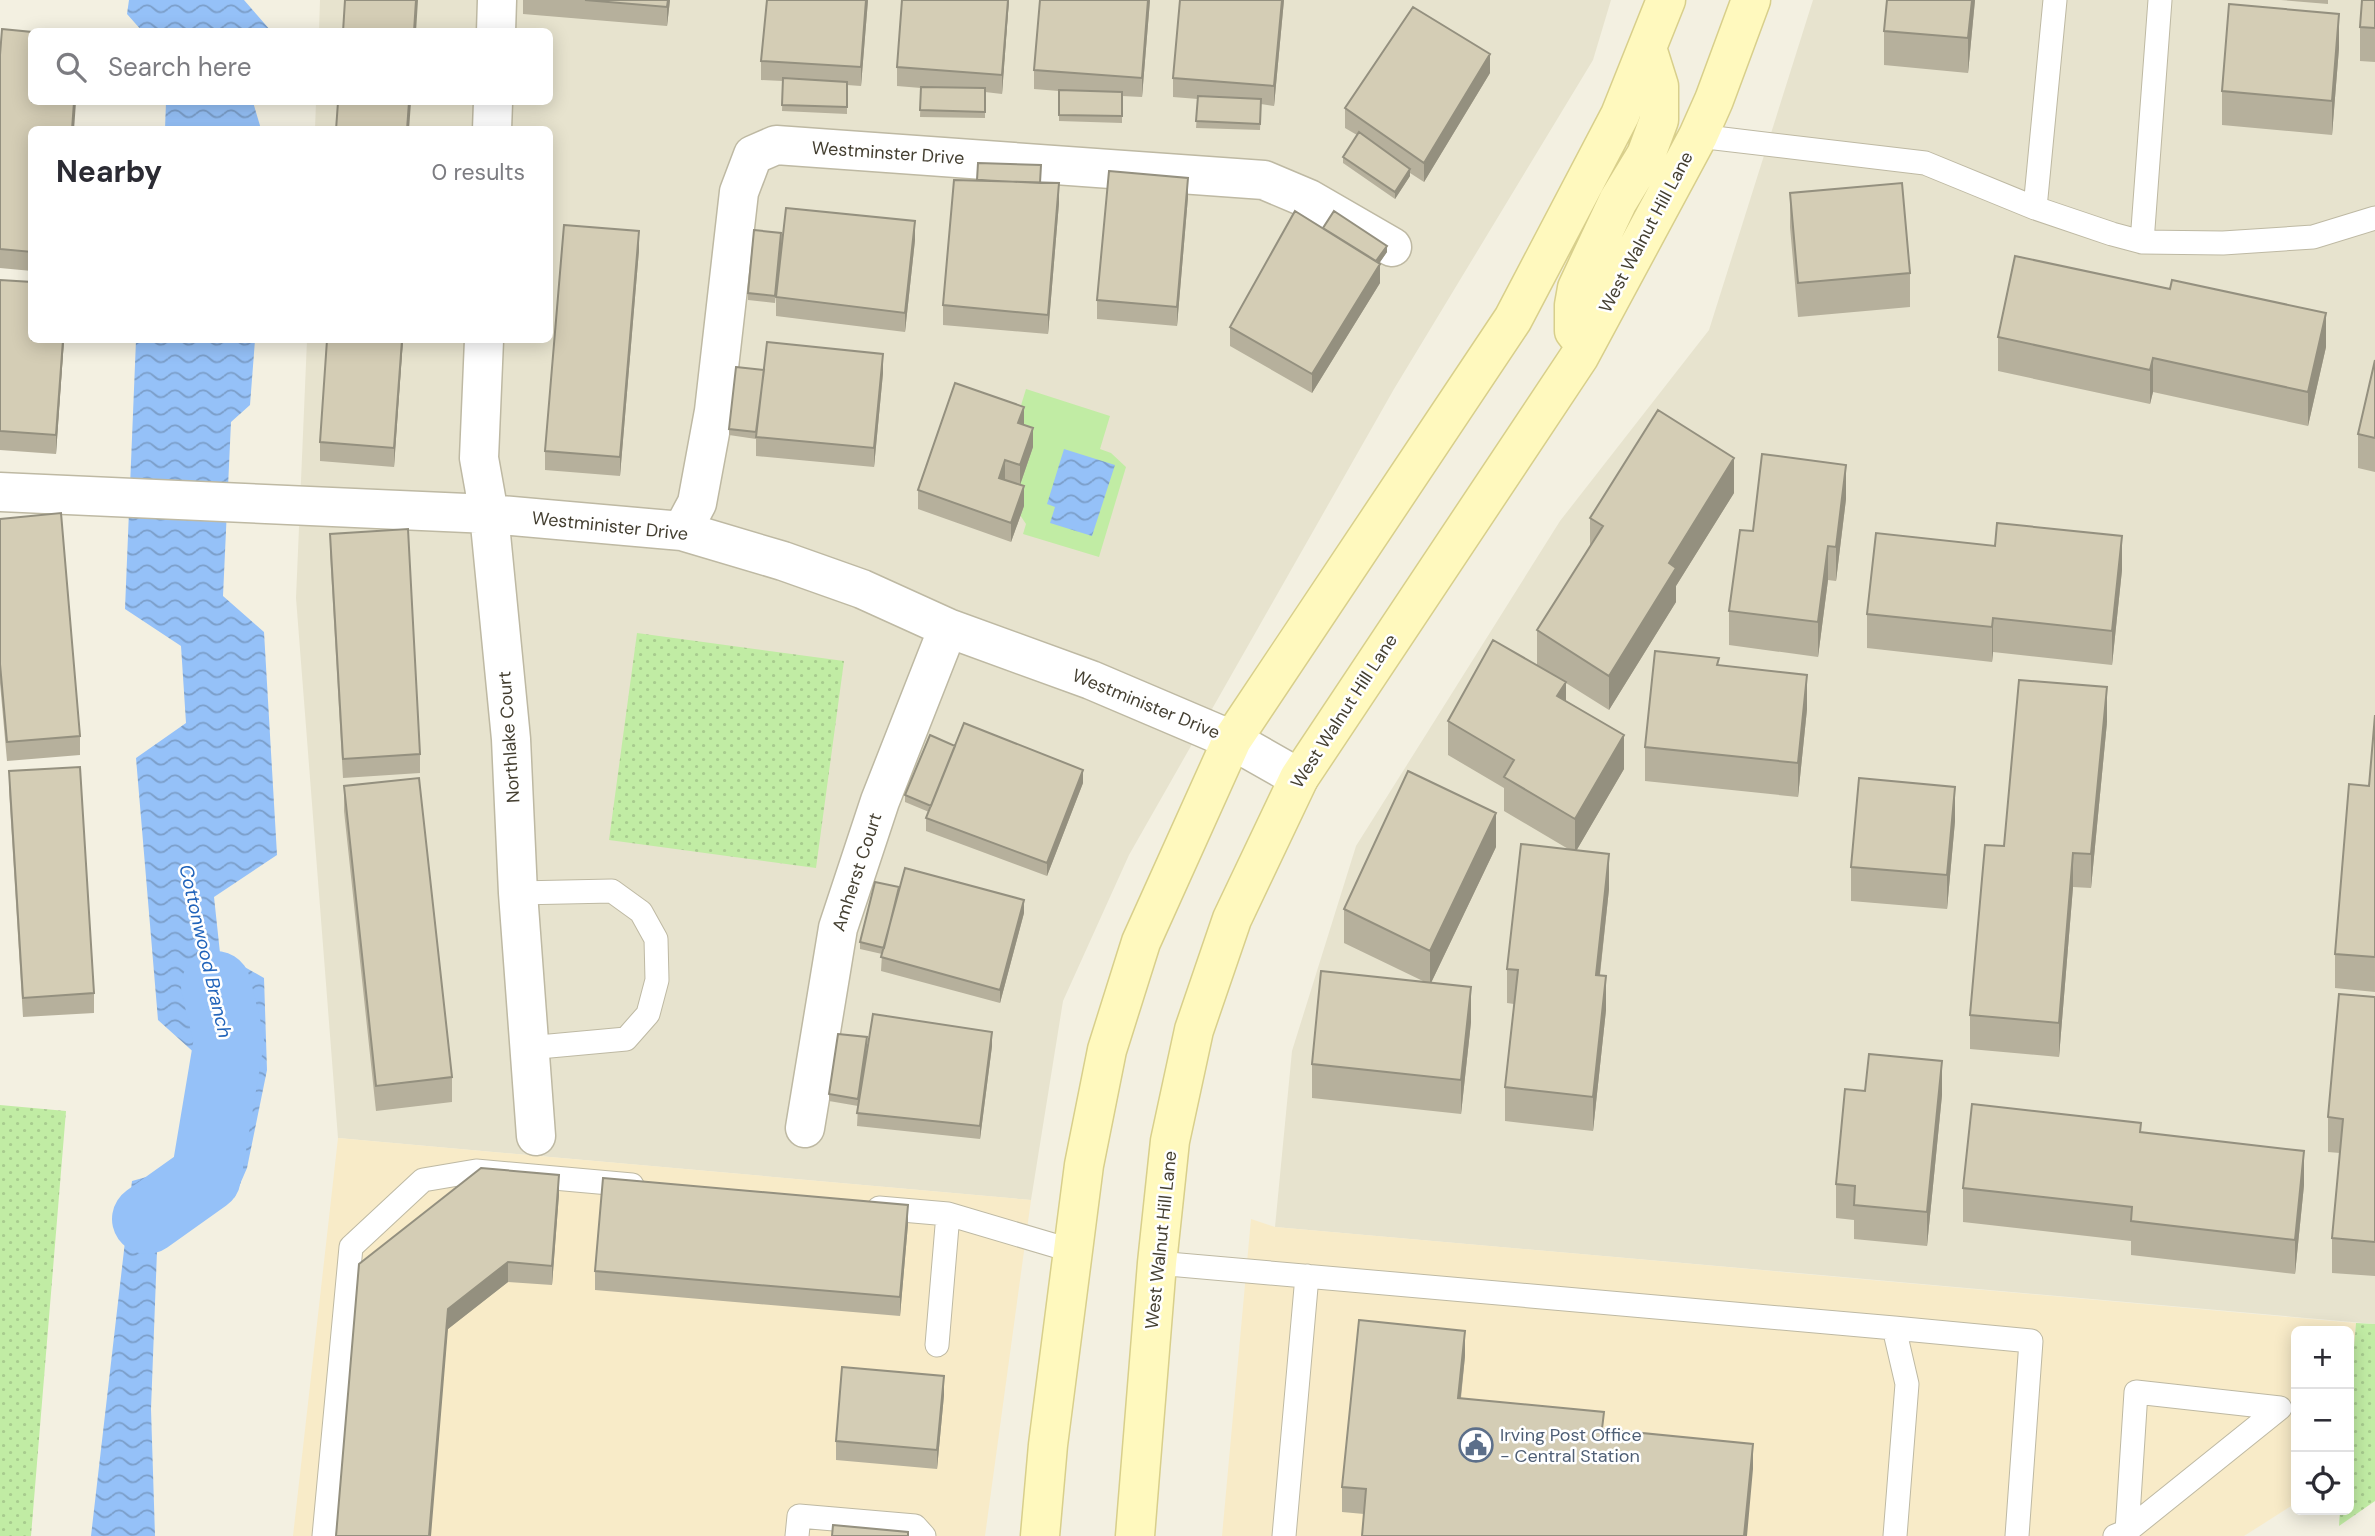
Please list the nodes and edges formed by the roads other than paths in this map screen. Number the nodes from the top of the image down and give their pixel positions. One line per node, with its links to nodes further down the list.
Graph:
1 (497, 0): 6 (street)
2 (1666, 0): 7 (main road)
3 (1751, 0): 10 (main road, West Walnut Hill Lane)
4 (2055, 0): 11 (lane)
5 (2160, 0): 13 (lane)
6 (496, 28)
7 (1647, 48): 16 (main road); 21 (main road)
8 (494, 105): 9 (street)
9 (492, 126)
10 (1698, 136): 11 (lane); 16 (main road, West Walnut Hill Lane)
11 (2035, 208): 13 (lane)
12 (2375, 218): 13 (lane)
13 (2142, 242)
14 (1392, 247): 19 (street, Westminster Drive)
15 (484, 343): 18 (street, Northlake Court)
16 (1585, 345): 22 (main road, West Walnut Hill Lane)
17 (0, 492): 18 (street, Westminister Drive)
18 (489, 514): 19 (street, Westminister Drive); 23 (street, Northlake Court)
19 (682, 531): 20 (street, Westminister Drive)
20 (948, 628): 21 (street, Westminister Drive); 25 (street, Amherst Court)
21 (1233, 740): 22 (street, Westminister Drive); 30 (main road)
22 (1299, 778): 31 (main road, West Walnut Hill Lane)
23 (518, 893): 24 (street, Northlake Court); 24 (lane)
24 (528, 1048): 26 (street, Northlake Court)
25 (805, 1128)
26 (536, 1136)
27 (656, 1188): 36 (lane)
28 (851, 1205): 29 (lane)
29 (948, 1214): 30 (lane); 34 (lane)
30 (1073, 1251): 39 (main road)
31 (1157, 1263): 32 (lane); 40 (main road, West Walnut Hill Lane)
32 (1307, 1276): 33 (lane); 41 (lane)
33 (1894, 1328): 42 (lane); 43 (lane)
34 (937, 1345)
35 (2121, 1533): 35 (lane)
36 (324, 1536)
37 (797, 1536): 38 (lane)
38 (924, 1536)
39 (1040, 1536)
40 (1135, 1536)
41 (1284, 1536)
42 (1895, 1536)
43 (2017, 1536)

